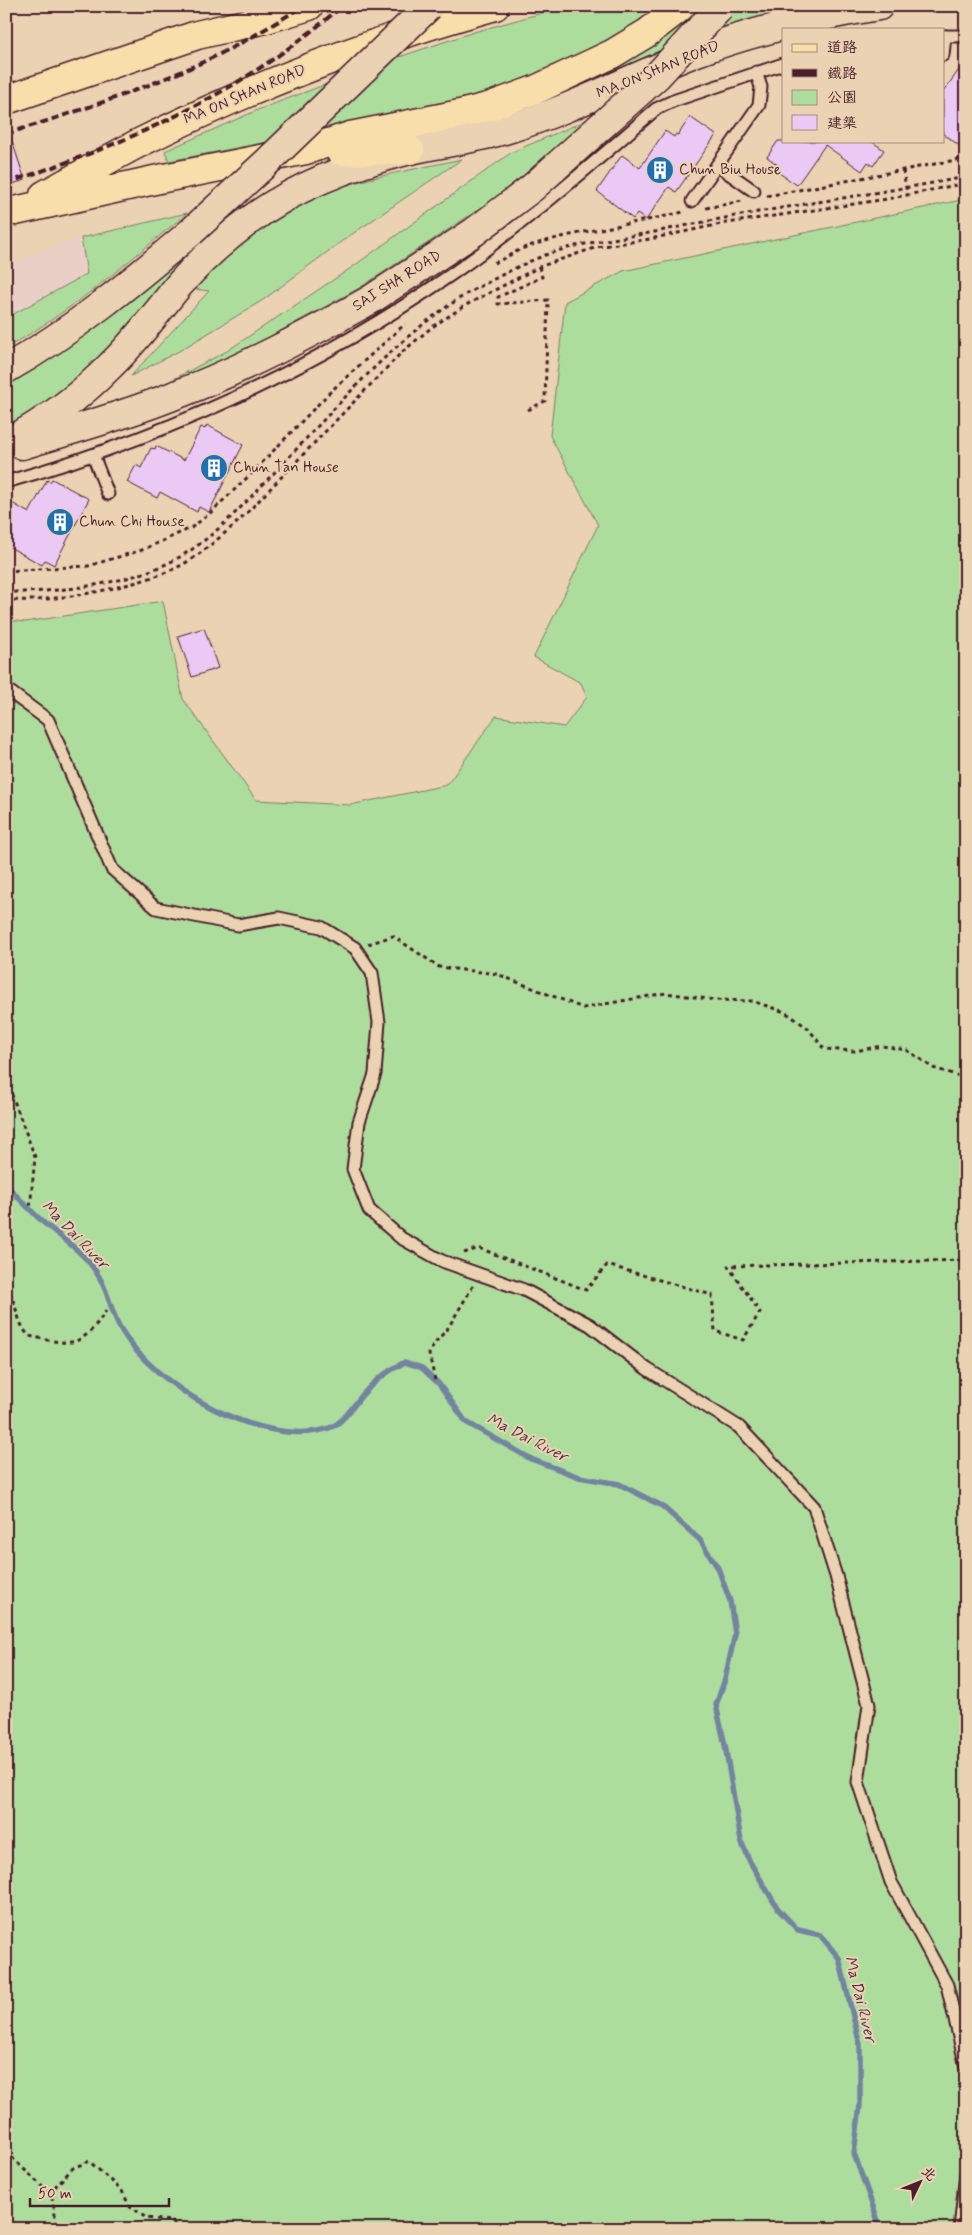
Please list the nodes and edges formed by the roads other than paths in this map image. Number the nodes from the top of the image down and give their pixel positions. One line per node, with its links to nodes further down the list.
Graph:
1 (251, 6): 8 (main road)
2 (309, 6): 8 (main road)
3 (429, 6): 20 (main road, bridge)
4 (496, 6): 19 (main road, MA ON SHAN ROAD)
5 (682, 6): 14 (main road)
6 (721, 6): 22 (main road, SAI SHA ROAD, bridge)
7 (879, 6): 15 (main road, MA ON SHAN ROAD)
8 (197, 35): 13 (main road)
9 (944, 36): 10 (lane)
10 (966, 36)
11 (782, 64): 12 (lane)
12 (756, 72): 16 (lane); 23 (lane)
13 (6, 100)
14 (306, 150): 15 (main road); 19 (main road)
15 (410, 150): 21 (main road, MA ON SHAN ROAD)
16 (717, 165): 17 (lane); 18 (lane)
17 (755, 196)
18 (692, 201)
19 (11, 213)
20 (6, 370)
21 (6, 443)
22 (6, 449)
23 (94, 455): 24 (lane); 25 (lane)
24 (6, 482)
25 (108, 494)
26 (6, 689): 27 (lane)
27 (966, 2068)
28 (966, 2173): 29 (lane)
29 (960, 2229)

